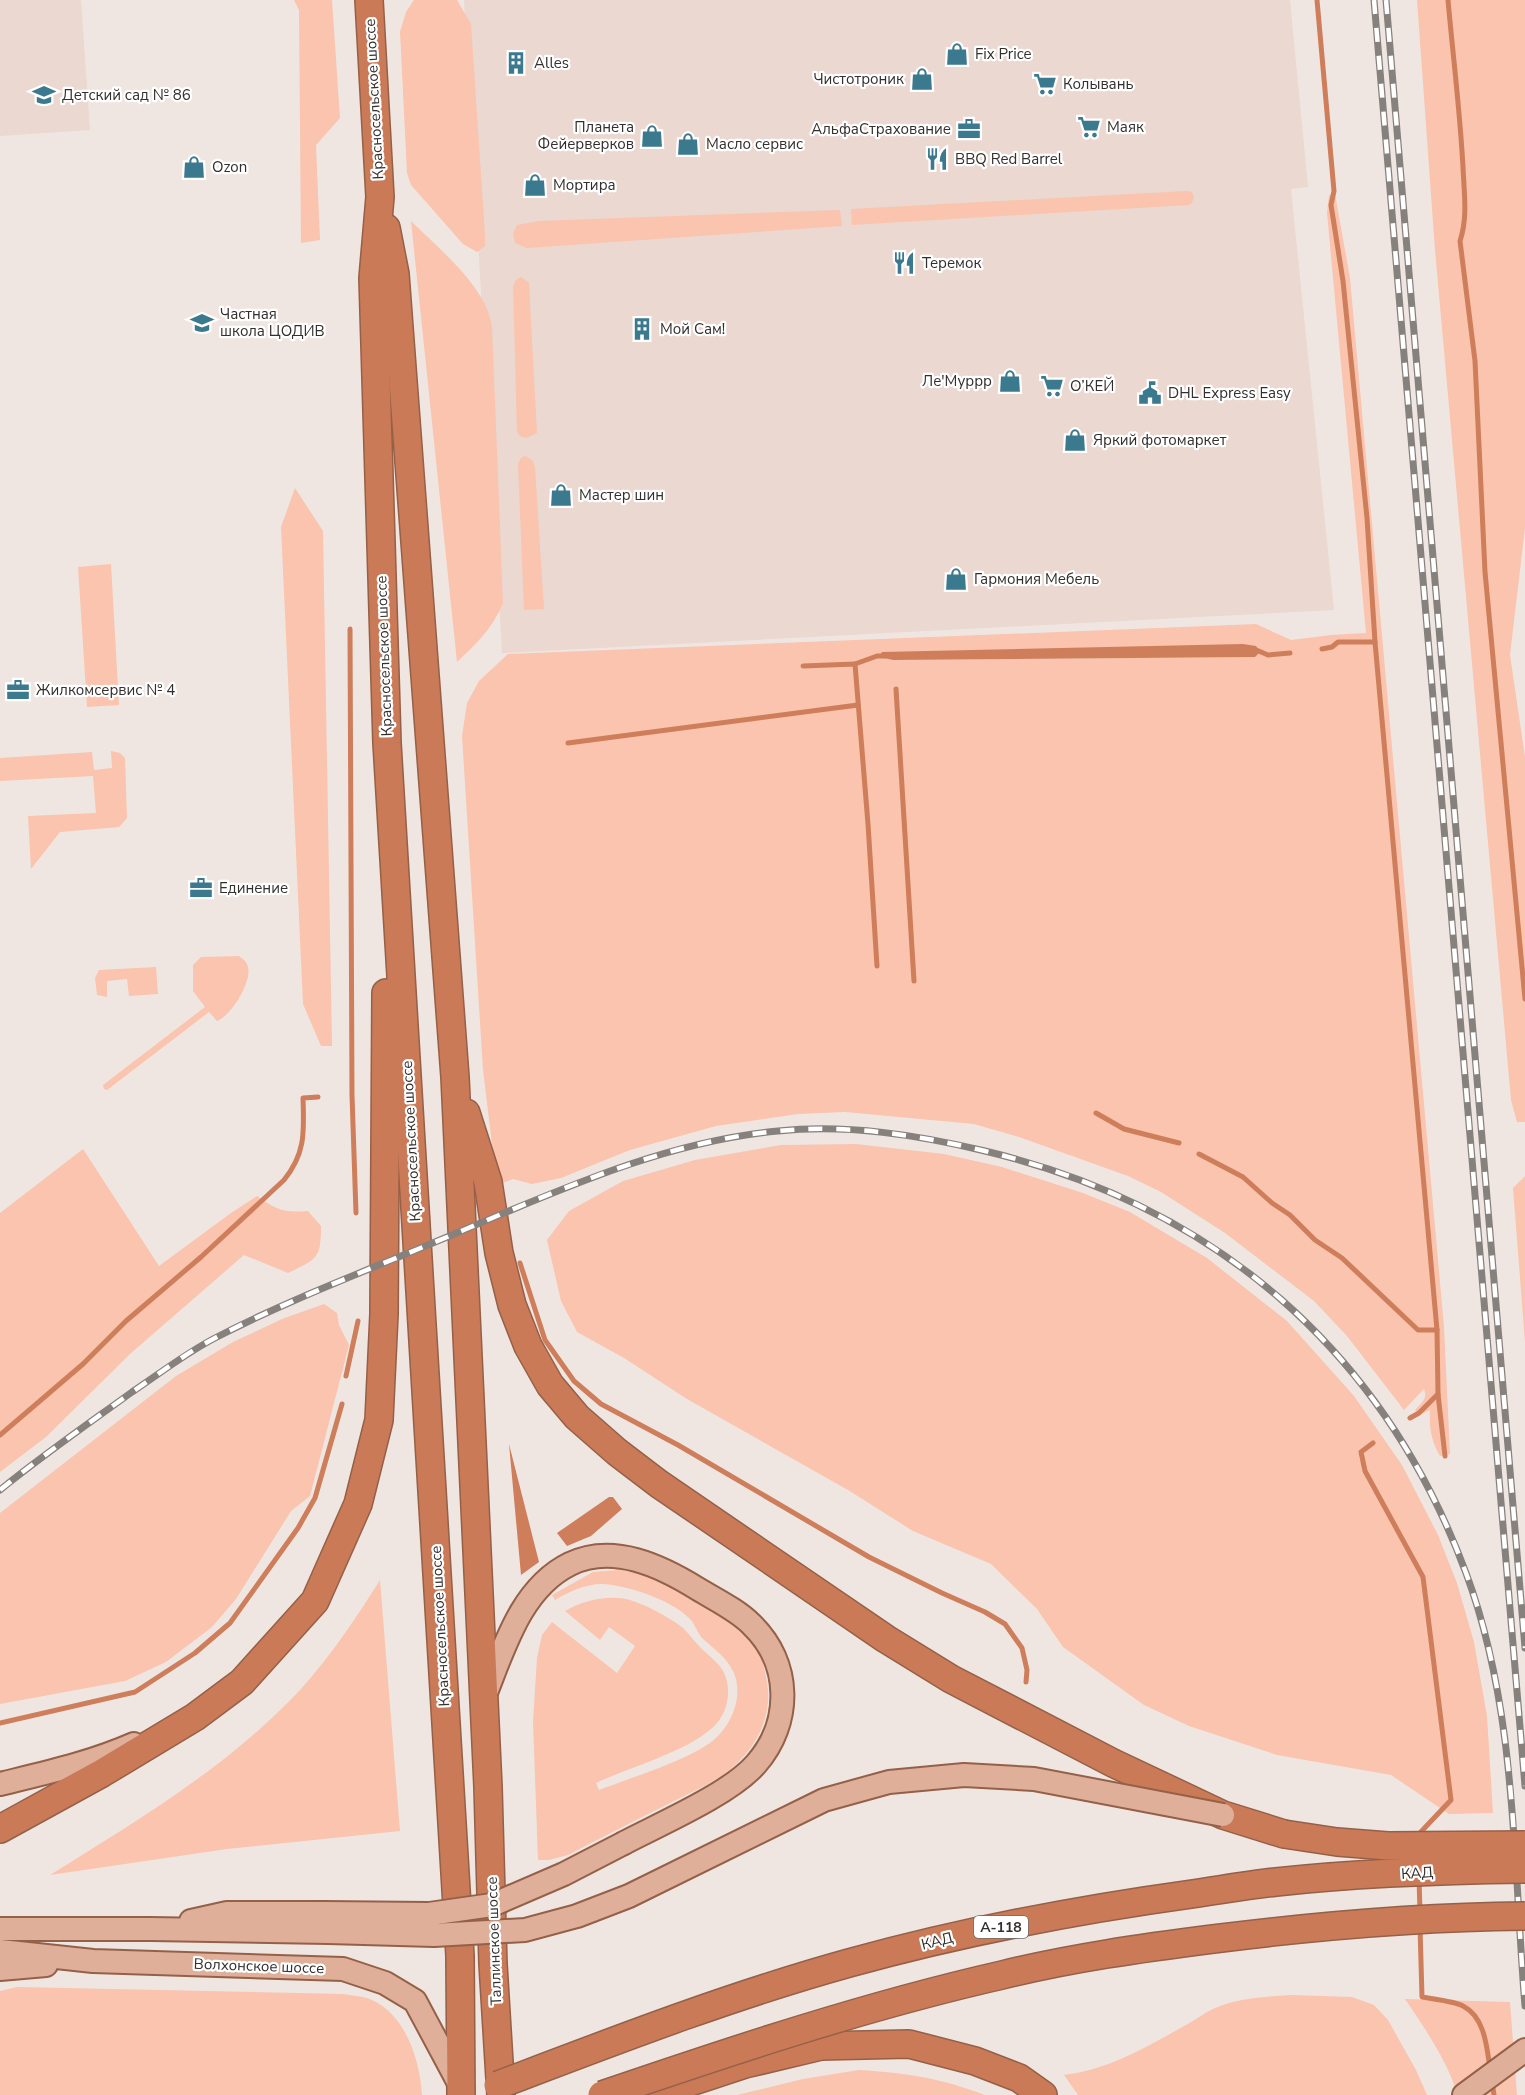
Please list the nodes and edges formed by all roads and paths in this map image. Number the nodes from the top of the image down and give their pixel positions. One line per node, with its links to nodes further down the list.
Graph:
1 (369, 0): 2 (highway, Красносельское шоссе)
2 (380, 197): 3 (highway, Красносельское шоссе); 4 (highway, Красносельское шоссе)
3 (387, 743): 6 (highway); 20 (highway, Красносельское шоссе)
4 (455, 1077): 5 (highway, Красносельское шоссе); 9 (highway, bridge)
5 (484, 1697): 8 (highway, Красносельское шоссе); 14 (main road, bridge)
6 (195, 1717): 7 (main road); 10 (highway)
7 (0, 1784)
8 (488, 1787): 21 (highway, Таллинское шоссе)
9 (1223, 1815): 11 (highway, bridge); 14 (main road, bridge)
10 (3, 1827)
11 (1525, 1845)
12 (1525, 1869): 20 (highway, КАД / А-118, bridge)
13 (1525, 1916): 22 (highway, bridge)
14 (326, 1923): 15 (main road)
15 (0, 1929)
16 (0, 1951): 17 (main road, Волхонское шоссе)
17 (93, 1961): 18 (main road); 20 (main road, Волхонское шоссе)
18 (0, 1969)
19 (1525, 2050): 25 (main road)
20 (466, 2092)
21 (501, 2095)
22 (602, 2095)
23 (651, 2095): 24 (highway)
24 (1043, 2095)
25 (1464, 2095)

